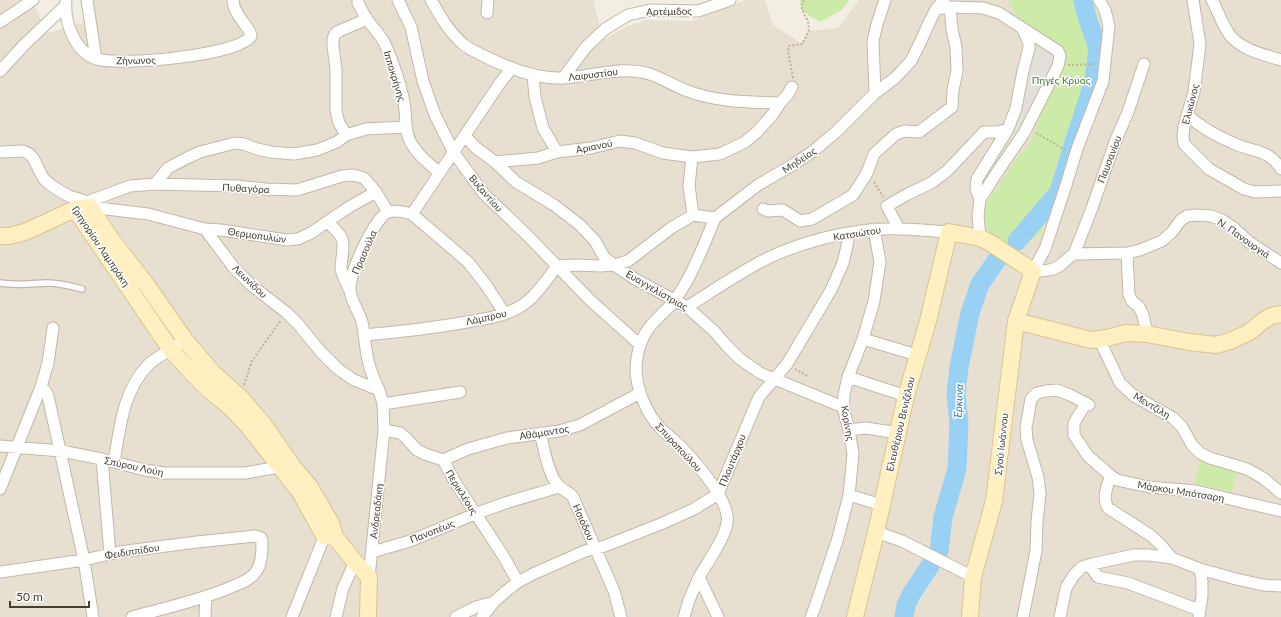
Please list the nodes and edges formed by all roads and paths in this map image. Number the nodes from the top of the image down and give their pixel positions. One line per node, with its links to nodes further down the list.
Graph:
1 (33, 0): 18 (street)
2 (86, 0): 20 (street)
3 (233, 0): 20 (street, Ζήνωνος)
4 (358, 0): 17 (street, Ιπποκρήνης)
5 (398, 0): 39 (street, Βυζαντίου)
6 (431, 0): 25 (street, Λαφυστίου)
7 (488, 0): 16 (street)
8 (730, 0): 28 (street, Αρτέμιδος)
9 (804, 0): 29 (path)
10 (885, 0): 30 (street)
11 (1099, 0): 23 (street)
12 (1192, 0): 32 (street, Ελικώνος)
13 (1212, 0): 21 (street)
14 (66, 3): 20 (street); 26 (street)
15 (947, 4): 19 (street); 30 (street, Μηδείας); 46 (street)
16 (487, 13)
17 (367, 19): 33 (street, Ιπποκρήνης); 36 (street)
18 (0, 22)
19 (1022, 28): 34 (street); 35 (street)
20 (96, 59)
21 (1281, 60)
22 (1076, 63): 23 (path)
23 (1105, 64): 41 (street)
24 (1144, 64): 67 (street, Παυσανίου)
25 (512, 68): 27 (street, Λαφυστίου); 37 (street)
26 (0, 71)
27 (533, 75): 28 (street, Λαφυστίου); 40 (street)
28 (563, 78): 31 (street, Λαφυστίου)
29 (792, 87): 31 (street, Αριανού)
30 (875, 94): 57 (street, Μηδείας)
31 (780, 103): 42 (street, Αριανού)
32 (1187, 115): 44 (street); 48 (street, Ελικώνος)
33 (405, 127): 36 (street); 45 (street, Ιπποκρήνης)
34 (1027, 128): 41 (path); 50 (street)
35 (1008, 129): 50 (street); 52 (street)
36 (346, 135): 47 (street)
37 (465, 136): 39 (street); 43 (street, Ευαγγελίστριας)
38 (0, 152): 51 (street)
39 (454, 152): 45 (street); 70 (street, Βυζαντίου)
40 (557, 152): 42 (street, Αριανού); 43 (street, Αριανού)
41 (1075, 155): 71 (street)
42 (692, 157): 56 (street)
43 (494, 162): 69 (street, Ευαγγελίστριας)
44 (1281, 169)
45 (439, 173): 55 (street)
46 (867, 173): 52 (path); 53 (street)
47 (155, 184): 49 (street, Πυθαγόρα); 51 (street, Πυθαγόρα)
48 (1281, 190)
49 (376, 192): 54 (street, Πυθαγόρα); 58 (street, Θερμοπυλών)
50 (980, 199): 65 (street)
51 (80, 203): 59 (street); 64 (main road); 86 (main road, Γρηγορίου Λαμπράκη); 88 (main road, Γρηγορίου Λαμπράκη)
52 (887, 206): 61 (street)
53 (763, 209)
54 (388, 212): 55 (street); 74 (street, Πρασούλα)
55 (412, 214): 78 (street)
56 (693, 215): 57 (street); 69 (street)
57 (715, 218): 75 (street, Σπυροπούλου)
58 (327, 222): 59 (street, Θερμοπυλών); 74 (street)
59 (204, 229): 77 (street, Λεωνίδου)
60 (874, 229): 61 (street, Κατσιώτου); 63 (street, Κατσιώτου); 84 (street, Κορίνης)
61 (899, 229): 62 (street, Κατσιώτου)
62 (949, 232): 65 (main road, Κατσιώτου); 89 (main road, Ελευθέριου Βενιζέλου)
63 (849, 233): 76 (street, Κατσιώτου); 90 (street, Πλουτάρχου)
64 (0, 236)
65 (980, 238): 71 (main road, Κατσιώτου)
66 (1127, 253): 67 (street, Ν. Πανουργιά); 68 (street, Ν. Πανουργιά); 82 (street)
67 (1074, 254): 71 (street)
68 (1281, 263)
69 (614, 265): 70 (street); 75 (street, Ευαγγελίστριας)
70 (557, 266): 78 (street, Λάμπρου); 87 (street, Βυζαντίου)
71 (1033, 270): 80 (main road, Σγού Ιωάννου)
72 (0, 283): 73 (lane)
73 (82, 289)
74 (349, 289): 83 (street)
75 (674, 301): 76 (street, Ευαγγελίστριας); 87 (street, Σπυροπούλου)
76 (687, 307): 93 (street, Ευαγγελίστριας)
77 (287, 313): 95 (street, Λεωνίδου); 99 (path)
78 (505, 314): 83 (street, Λάμπρου)
79 (1281, 314): 82 (main road)
80 (1016, 321): 85 (main road); 135 (main road, Σγού Ιωάννου)
81 (53, 328): 94 (street)
82 (1148, 334): 85 (main road)
83 (364, 335): 95 (street)
84 (863, 339): 89 (street); 92 (street, Κορίνης)
85 (1099, 339): 116 (street, Μεντζίλη)
86 (185, 340): 88 (street); 99 (main road, Γρηγορίου Λαμπράκη)
87 (639, 344): 97 (street, Σπυροπούλου)
88 (171, 350): 111 (street); 112 (main road, Γρηγορίου Λαμπράκη)
89 (917, 356): 98 (main road, Ελευθέριου Βενιζέλου)
90 (787, 364): 91 (path); 93 (street, Πλουτάρχου)
91 (809, 377)
92 (848, 377): 98 (street); 101 (street, Κορίνης)
93 (775, 380): 101 (street, Ευαγγελίστριας); 117 (street, Πλουτάρχου)
94 (41, 387): 107 (street); 108 (street)
95 (379, 390): 100 (street)
96 (460, 392): 100 (street)
97 (640, 393): 104 (street, Αθάμαντος); 117 (street, Σπυροπούλου)
98 (906, 396): 105 (main road, Ελευθέριου Βενιζέλου)
99 (241, 398): 112 (main road, Γρηγορίου Λαμπράκη)
100 (384, 404): 102 (street, Ανδρεαδάκη)
101 (843, 407): 103 (street, Κορίνης)
102 (384, 430): 110 (street, Περικλέους); 125 (street, Ανδρεαδάκη)
103 (849, 430): 105 (street); 118 (street, Κορίνης)
104 (540, 433): 110 (street, Αθάμαντος); 114 (street, Ησιόδου)
105 (898, 433): 119 (main road, Ελευθέριου Βενιζέλου)
106 (0, 446): 107 (street, Σπύρου Λούη)
107 (17, 447): 108 (street, Σπύρου Λούη); 115 (street)
108 (61, 451): 109 (street, Σπύρου Λούη); 128 (street)
109 (102, 458): 111 (street, Σπύρου Λούη); 126 (street)
110 (443, 460): 121 (street, Περικλέους)
111 (114, 462): 112 (street, Σπύρου Λούη)
112 (286, 466): 122 (main road, Γρηγορίου Λαμπράκη)
113 (1111, 476): 120 (street, Μάρκου Μπότσαρη); 127 (street); 155 (street, Μάρκου Μπότσαρη)
114 (560, 487): 121 (street, Πανοπέως); 124 (street, Ησιόδου)
115 (0, 489)
116 (1281, 493)
117 (718, 494): 124 (street, Πλουτάρχου); 134 (street, Σπυροπούλου)
118 (849, 495): 119 (street); 152 (street, Κορίνης)
119 (882, 505): 123 (main road, Ελευθέριου Βενιζέλου)
120 (1281, 511)
121 (475, 514): 125 (street, Πανοπέως); 136 (street, Περικλέους)
122 (330, 532): 129 (main road, Γρηγορίου Λαμπράκη); 144 (street)
123 (876, 532): 135 (street); 153 (main road, Ελευθέριου Βενιζέλου)
124 (596, 548): 136 (street, Πλουτάρχου); 149 (street, Ησιόδου)
125 (372, 552): 133 (street, Ανδρεαδάκη)
126 (110, 554): 128 (street, Φειδιππίδου); 138 (street, Φειδιππίδου)
127 (1172, 558): 130 (street); 131 (street)
128 (84, 560): 132 (street, Φειδιππίδου); 141 (street)
129 (355, 562): 133 (main road, Γρηγορίου Λαμπράκη); 145 (street)
130 (1092, 564): 140 (street); 156 (street)
131 (1200, 569): 137 (street); 140 (street)
132 (0, 572)
133 (369, 577): 146 (main road, Ανδρεαδάκη)
134 (699, 577): 150 (street, Σπυροπούλου); 151 (street)
135 (973, 577): 154 (main road, Σγού Ιωάννου)
136 (518, 582): 139 (street, Πλουτάρχου)
137 (1281, 586)
138 (206, 597): 142 (street); 143 (street)
139 (494, 602): 147 (street); 148 (street, Πλουτάρχου)
140 (1199, 613)
141 (93, 617)
142 (132, 617)
143 (205, 617)
144 (292, 617)
145 (336, 617)
146 (368, 617)
147 (456, 617)
148 (482, 617)
149 (621, 617)
150 (684, 617)
151 (718, 617)
152 (811, 617)
153 (855, 617)
154 (970, 617)
155 (1023, 617)
156 (1060, 617)

